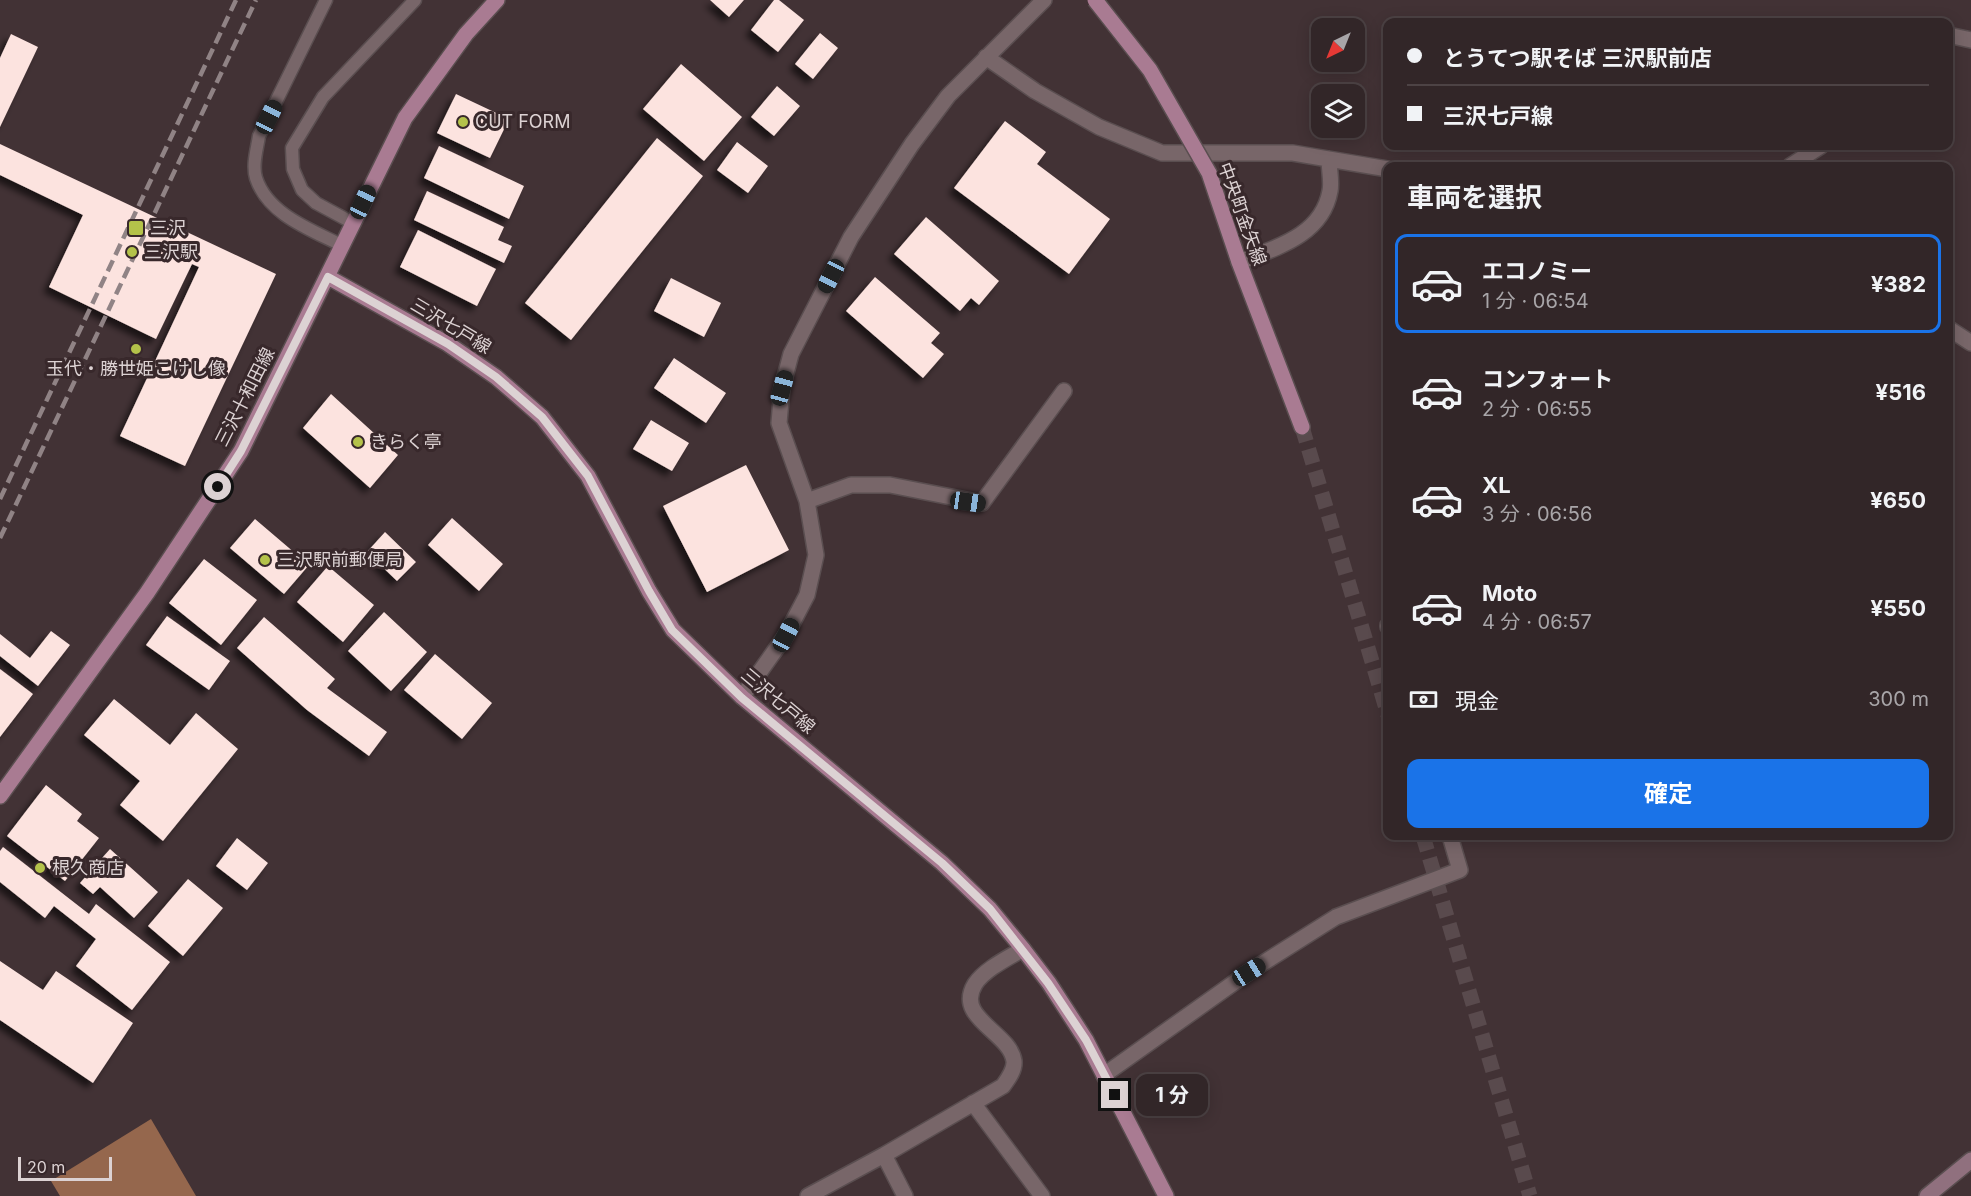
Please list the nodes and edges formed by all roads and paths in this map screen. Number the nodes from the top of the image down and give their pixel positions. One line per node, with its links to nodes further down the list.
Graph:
1 (326, 0): 14 (lane)
2 (415, 0): 13 (lane)
3 (497, 0): 13 (main road, 三沢十和田線)
4 (1044, 0): 8 (street)
5 (1095, 0): 15 (main road, 中央町金矢線, bridge)
6 (1953, 36): 7 (street)
7 (1971, 40)
8 (986, 57): 10 (street); 21 (street)
9 (1815, 150): 11 (street)
10 (1329, 159): 12 (street); 15 (street)
11 (1796, 162)
12 (1383, 168)
13 (353, 223): 14 (main road, 三沢十和田線)
14 (343, 246): 16 (main road, 三沢十和田線)
15 (1239, 262): 20 (main road, 中央町金矢線)
16 (328, 277): 22 (main road, 三沢七戸線); 23 (main road, 三沢十和田線)
17 (1953, 331): 18 (street)
18 (1971, 343)
19 (1064, 391): 21 (street)
20 (1302, 427)
21 (807, 501): 22 (street)
22 (742, 698): 25 (main road, 三沢七戸線)
23 (0, 796)
24 (1451, 840): 26 (street)
25 (1023, 949): 26 (main road, 三沢七戸線); 27 (street)
26 (1104, 1075): 33 (main road, 三沢七戸線)
27 (972, 1103): 28 (street); 32 (street)
28 (884, 1155): 30 (street); 31 (street)
29 (1971, 1160): 34 (street)
30 (808, 1196)
31 (905, 1196)
32 (1042, 1196)
33 (1166, 1196)
34 (1927, 1196)

